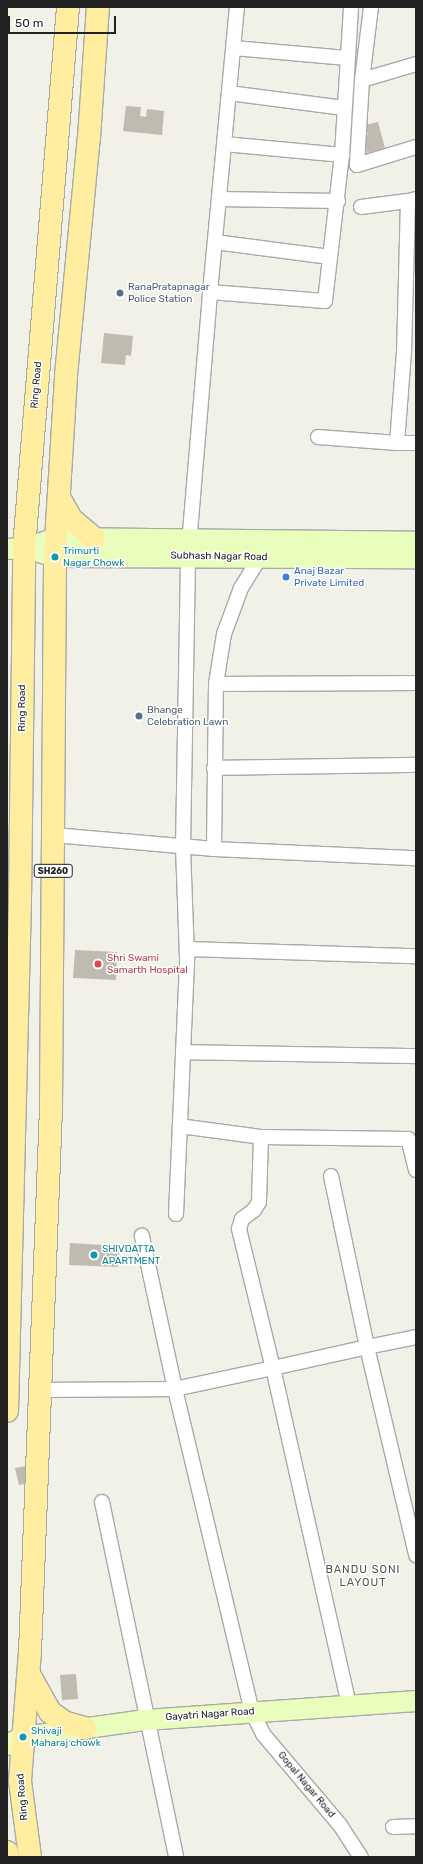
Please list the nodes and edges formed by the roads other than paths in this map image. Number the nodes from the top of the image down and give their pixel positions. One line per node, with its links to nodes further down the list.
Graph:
1 (68, 7): 30 (main road, Ring Road / SH260)
2 (98, 7): 25 (main road, SH260)
3 (237, 7): 6 (street)
4 (351, 7): 7 (street)
5 (371, 7): 9 (street)
6 (234, 48): 7 (street); 10 (street)
7 (347, 58): 11 (street)
8 (416, 64): 9 (street)
9 (362, 80): 13 (street)
10 (229, 93): 11 (street); 12 (street)
11 (344, 108): 14 (street)
12 (224, 144): 14 (street); 15 (street)
13 (416, 147)
14 (342, 155): 17 (street)
15 (219, 199): 17 (street); 19 (street)
16 (412, 200): 18 (street); 23 (street)
17 (338, 201): 20 (street)
18 (361, 207)
19 (215, 242): 20 (street); 21 (street)
20 (330, 257): 21 (street)
21 (210, 292): 31 (street)
22 (318, 437): 23 (street)
23 (397, 443): 24 (street)
24 (416, 443)
25 (59, 497): 26 (main road); 29 (main road, SH260)
26 (94, 538): 29 (street); 31 (street)
27 (270, 540): 28 (street); 31 (street); 32 (street)
28 (416, 542)
29 (56, 547): 30 (street); 31 (street, Subhash Nagar Road); 38 (main road, SH260)
30 (15, 548): 41 (main road, Ring Road / SH260)
31 (189, 548): 32 (street, Subhash Nagar Road); 39 (street)
32 (261, 558): 33 (street, Subhash Nagar Road); 35 (street)
33 (416, 558)
34 (416, 682): 35 (street)
35 (216, 684): 37 (street)
36 (416, 765): 37 (street)
37 (214, 768): 39 (street)
38 (54, 835): 39 (street); 57 (main road, SH260)
39 (200, 848): 40 (street); 42 (street)
40 (416, 858)
41 (14, 899): 58 (main road, Ring Road / SH260)
42 (187, 949): 43 (street); 44 (street)
43 (416, 956)
44 (183, 1052): 45 (street); 46 (street)
45 (416, 1056)
46 (180, 1126): 47 (street); 51 (street)
47 (261, 1137): 48 (street); 55 (street)
48 (412, 1139): 49 (street)
49 (416, 1170)
50 (331, 1176): 54 (street)
51 (176, 1214)
52 (142, 1236): 56 (street, Gopal Nagar Road)
53 (416, 1337): 54 (street)
54 (367, 1347): 55 (street); 60 (street)
55 (273, 1368): 56 (street); 63 (street)
56 (175, 1389): 57 (street); 64 (street, Gopal Nagar Road)
57 (42, 1390): 61 (main road, SH260)
58 (7, 1411)
59 (102, 1502): 65 (street)
60 (416, 1555)
61 (29, 1674): 66 (main road); 67 (main road, SH260)
62 (416, 1701): 63 (street, Gayatri Nagar Road)
63 (349, 1706): 64 (street, Gayatri Nagar Road)
64 (252, 1712): 65 (street, Gayatri Nagar Road); 74 (street, Gopal Nagar Road)
65 (146, 1720): 66 (street, Gayatri Nagar Road); 73 (street)
66 (85, 1728): 67 (street, Gayatri Nagar Road)
67 (15, 1741): 72 (main road, Ring Road / SH260)
68 (416, 1826): 69 (street)
69 (392, 1827)
70 (7, 1852): 71 (main road)
71 (8, 1857)
72 (30, 1857)
73 (176, 1857)
74 (361, 1857)

